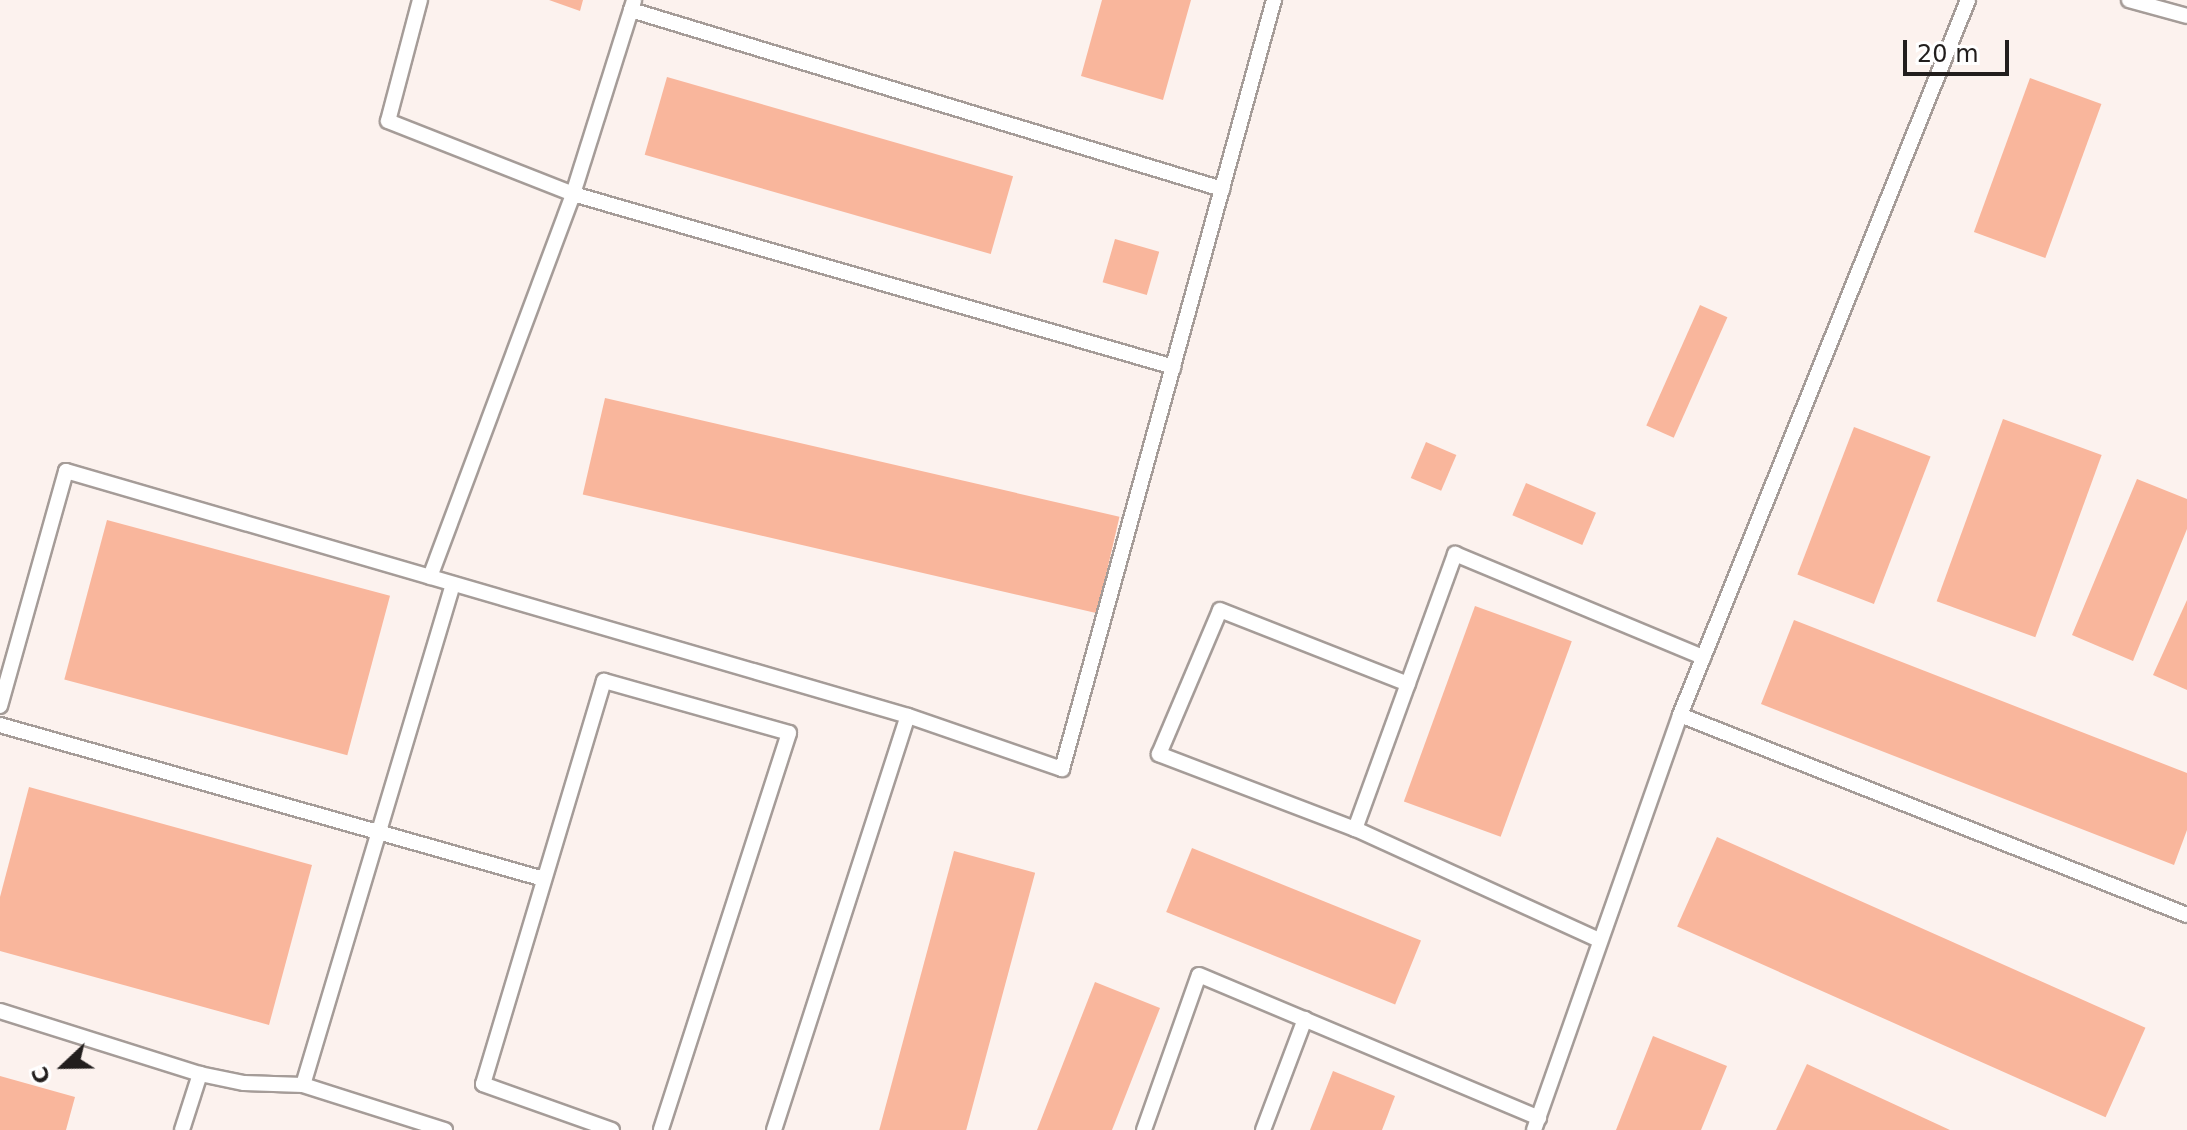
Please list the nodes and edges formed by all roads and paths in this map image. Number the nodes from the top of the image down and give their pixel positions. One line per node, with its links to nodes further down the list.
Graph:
1 (420, 0): 8 (lane)
2 (1274, 0): 7 (lane)
3 (1968, 0): 12 (lane)
4 (2129, 0): 6 (lane)
5 (633, 5): 7 (lane); 8 (lane)
6 (2187, 16)
7 (1222, 189): 9 (lane)
8 (573, 194): 9 (lane); 10 (lane)
9 (1174, 367): 16 (lane)
10 (430, 577): 11 (lane); 14 (lane)
11 (453, 584): 16 (lane); 19 (lane)
12 (1703, 657): 13 (lane); 15 (lane)
13 (1408, 684): 18 (lane); 18 (lane)
14 (0, 706)
15 (1680, 715): 21 (lane); 22 (lane)
16 (908, 716): 32 (lane)
17 (0, 725): 19 (lane)
18 (1355, 829): 22 (lane)
19 (379, 832): 20 (lane); 26 (lane)
20 (544, 879): 30 (lane); 31 (lane)
21 (2187, 915)
22 (1599, 940): 27 (lane)
23 (0, 1011): 25 (lane)
24 (1305, 1019): 27 (lane); 33 (lane); 34 (lane)
25 (200, 1074): 26 (lane); 28 (lane)
26 (303, 1085): 29 (lane)
27 (1536, 1124)
28 (182, 1130)
29 (445, 1130)
30 (612, 1130)
31 (661, 1130)
32 (774, 1130)
33 (1144, 1130)
34 (1263, 1130)

